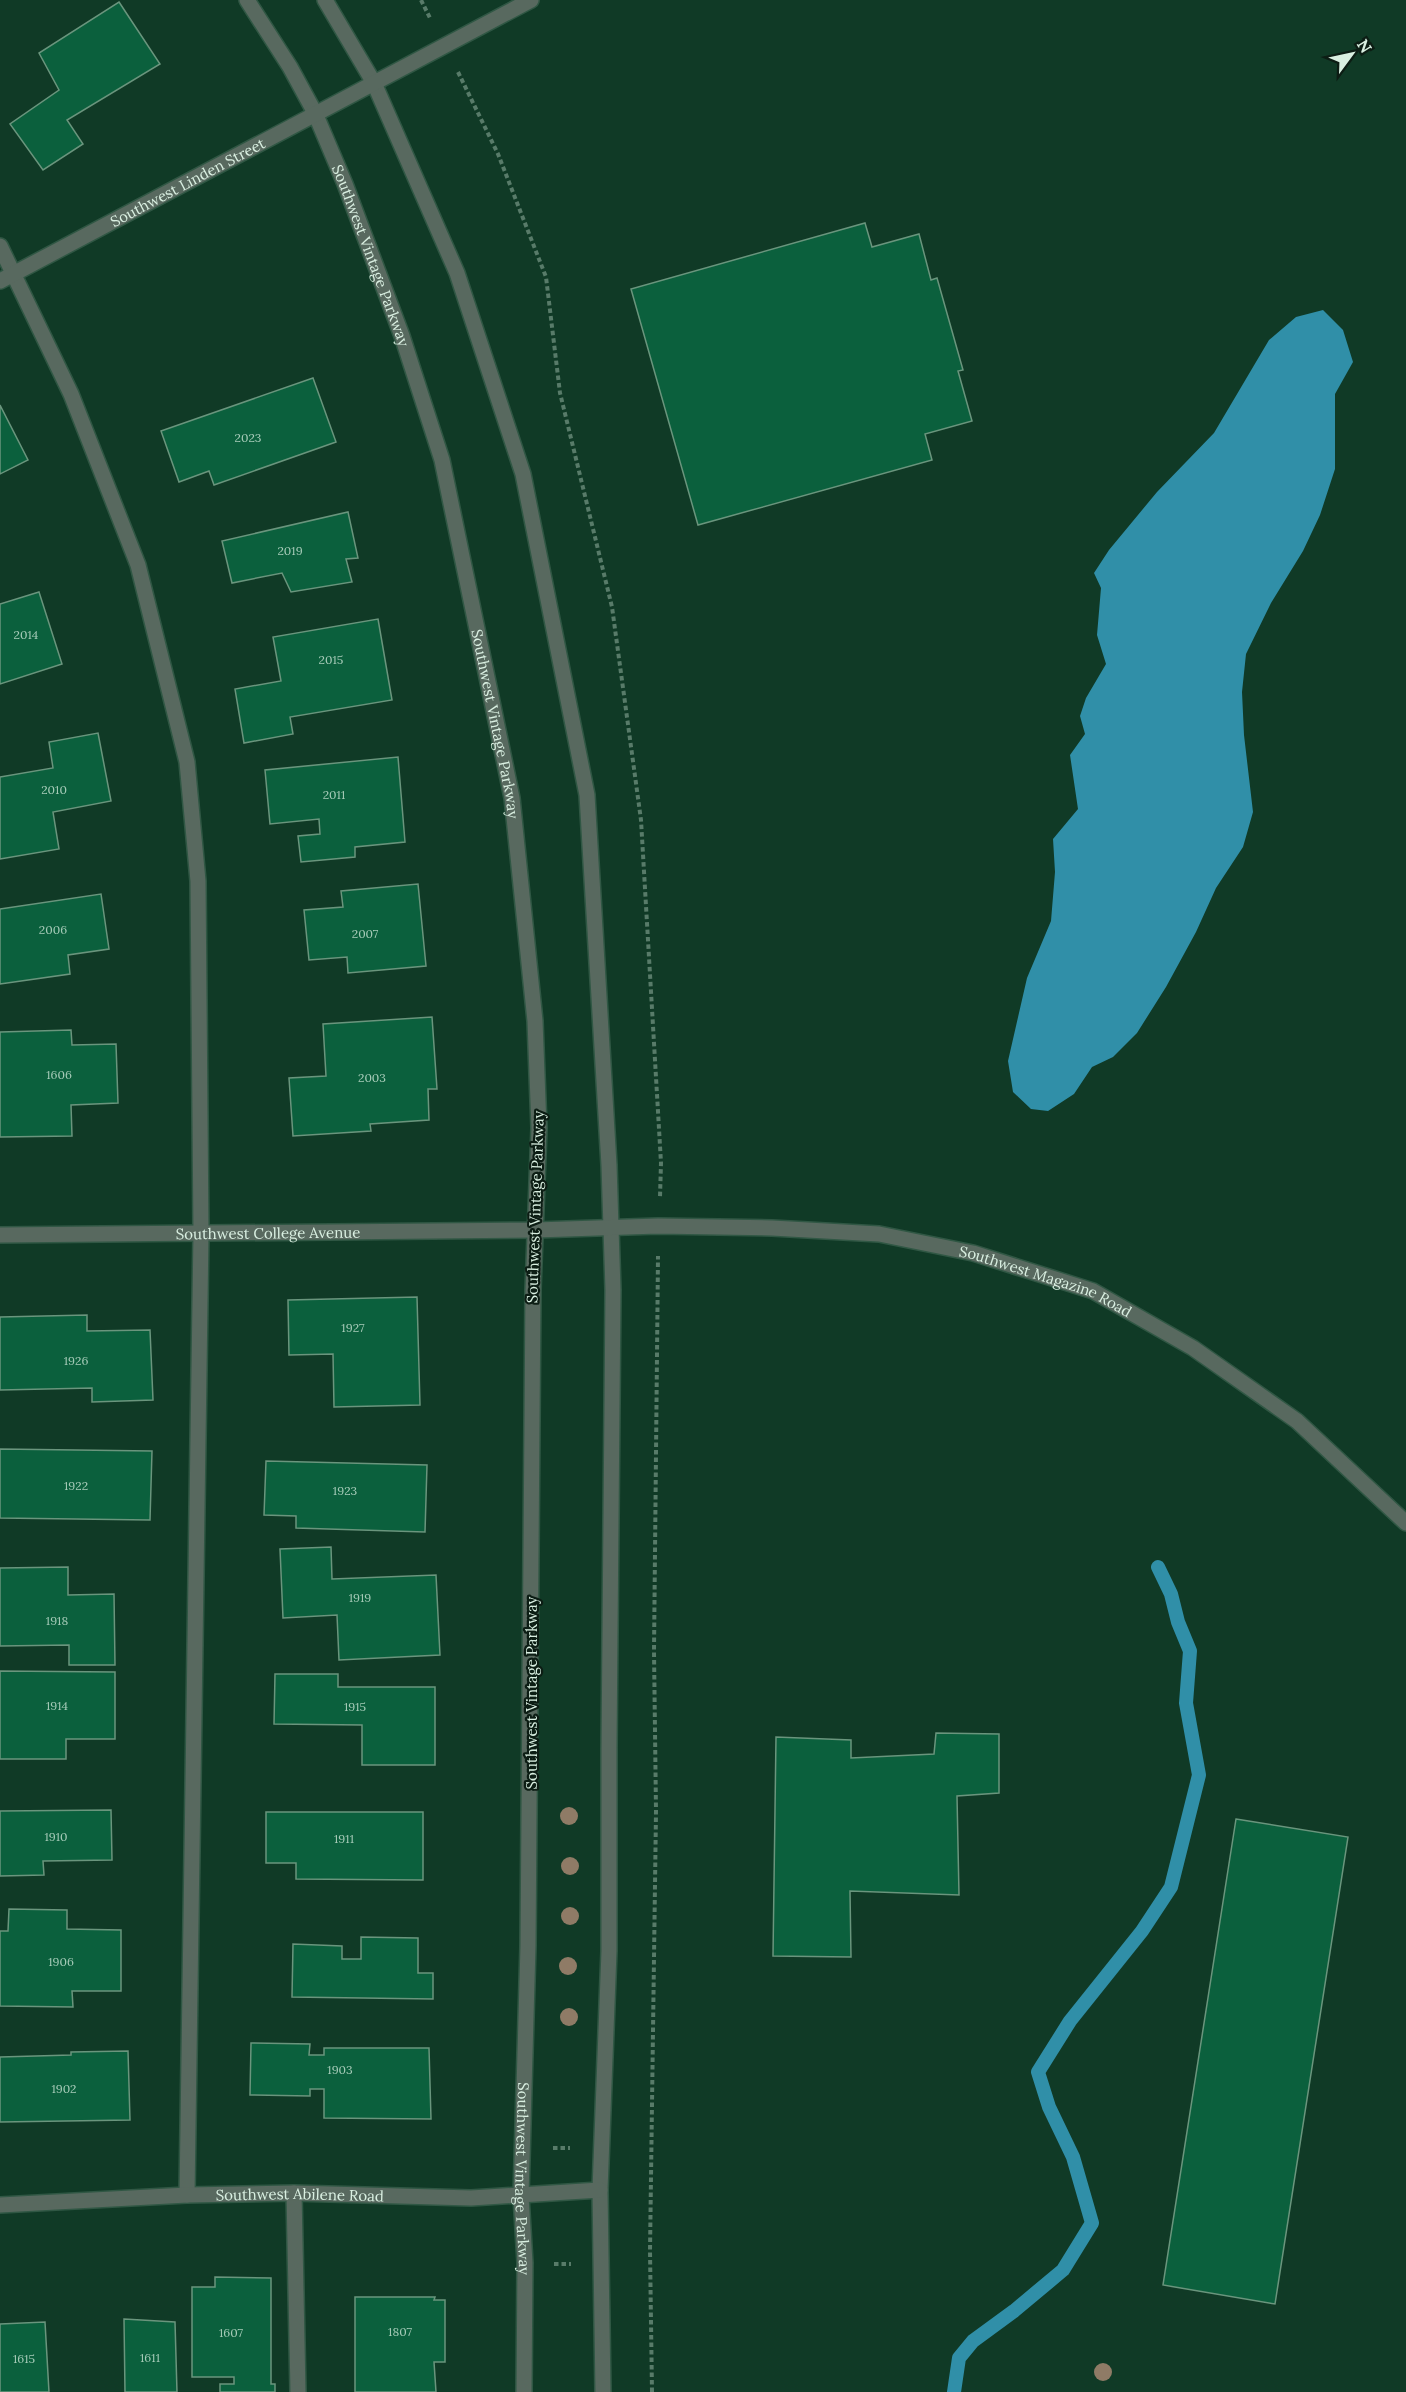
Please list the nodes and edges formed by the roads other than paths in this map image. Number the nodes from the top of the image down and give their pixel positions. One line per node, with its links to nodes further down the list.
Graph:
1 (247, 0): 5 (street, Southwest Vintage Parkway)
2 (325, 0): 4 (street)
3 (531, 0): 4 (street, Southwest Linden Street)
4 (374, 83): 5 (street, Southwest Linden Street); 8 (street)
5 (315, 113): 7 (street, Southwest Linden Street); 9 (street, Southwest Vintage Parkway)
6 (0, 246): 7 (street)
7 (6, 277): 10 (street)
8 (612, 1227): 9 (street, Southwest College Avenue); 12 (street, Southwest Magazine Road); 13 (street)
9 (536, 1230): 10 (street, Southwest College Avenue); 16 (street, Southwest Vintage Parkway)
10 (201, 1233): 11 (street, Southwest College Avenue); 15 (street)
11 (0, 1235)
12 (1406, 1523)
13 (600, 2190): 16 (street, Southwest Abilene Road); 20 (street)
14 (294, 2193): 15 (street, Southwest Abilene Road); 16 (street, Southwest Abilene Road); 18 (street)
15 (187, 2195): 17 (street, Southwest Abilene Road)
16 (521, 2196): 19 (street, Southwest Vintage Parkway)
17 (0, 2205)
18 (298, 2392)
19 (524, 2392)
20 (603, 2392)

